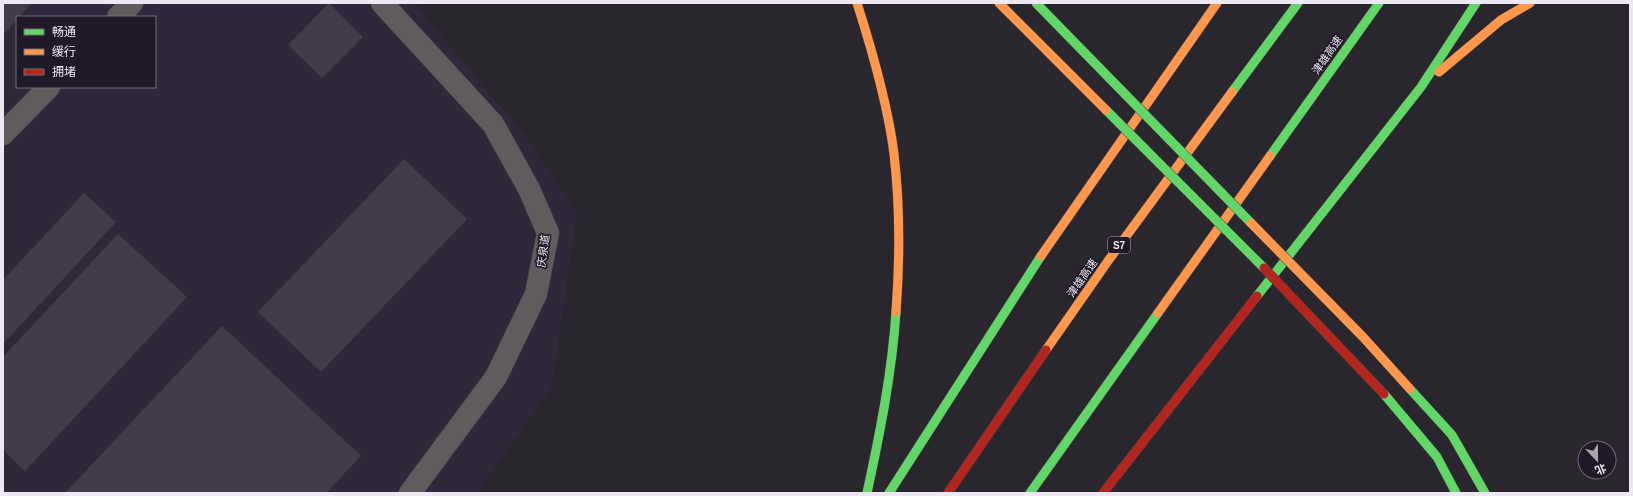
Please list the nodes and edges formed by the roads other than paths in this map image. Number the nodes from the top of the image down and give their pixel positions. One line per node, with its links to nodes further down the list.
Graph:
1 (132, 3): 11 (street)
2 (382, 3): 15 (street, 庆泉道)
3 (857, 3): 16 (highway)
4 (999, 3): 21 (highway, bridge)
5 (1036, 3): 22 (highway, bridge)
6 (1217, 3): 17 (highway)
7 (1298, 3): 18 (highway, 津雄高速 / S7)
8 (1379, 3): 19 (highway, 津雄高速)
9 (1476, 3): 12 (highway)
10 (1530, 3): 12 (highway)
11 (119, 16)
12 (1421, 87): 20 (highway)
13 (48, 88): 14 (street)
14 (3, 134)
15 (410, 493)
16 (867, 493)
17 (889, 493)
18 (948, 493)
19 (1030, 493)
20 (1104, 493)
21 (1456, 493)
22 (1485, 493)

